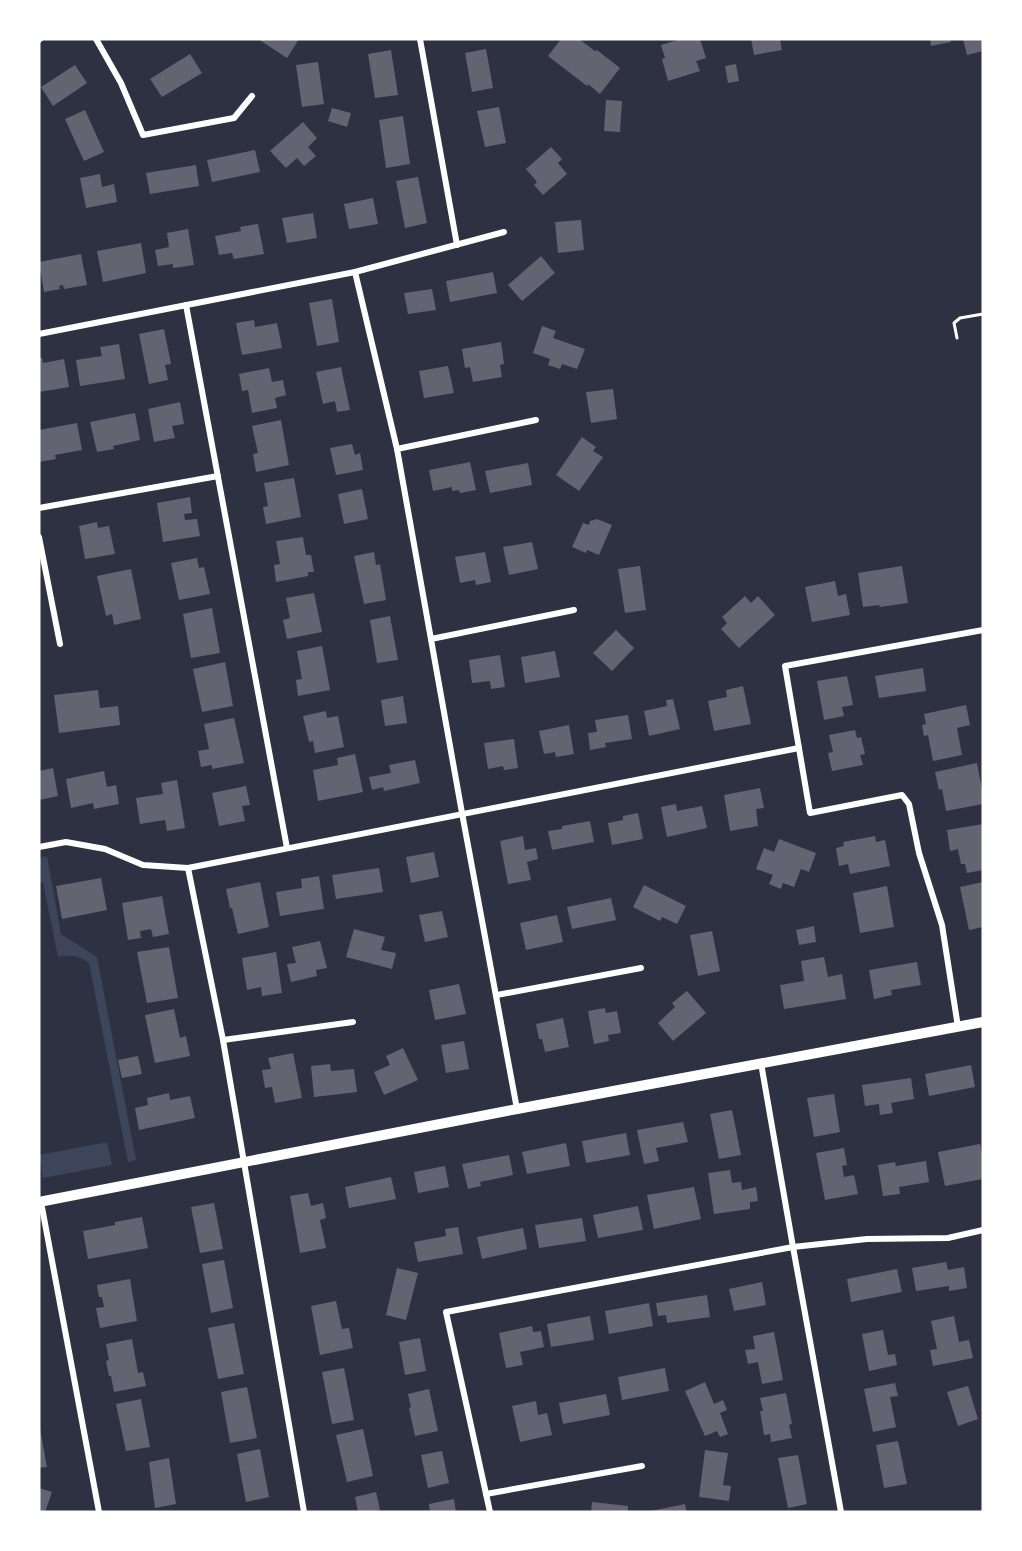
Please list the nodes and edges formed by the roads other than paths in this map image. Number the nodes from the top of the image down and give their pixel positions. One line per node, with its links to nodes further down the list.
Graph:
1 (96, 39): 3 (street)
2 (420, 39): 5 (street)
3 (252, 96)
4 (504, 232): 5 (street)
5 (457, 245): 6 (street)
6 (355, 272): 7 (street); 10 (street)
7 (186, 305): 8 (street); 11 (street)
8 (39, 334)
9 (536, 420): 10 (street)
10 (397, 450): 16 (street)
11 (218, 476): 12 (street); 21 (street)
12 (39, 507)
13 (39, 537): 17 (street)
14 (574, 610): 16 (street)
15 (983, 630): 18 (street)
16 (431, 639): 19 (street)
17 (60, 644)
18 (798, 748): 19 (street); 27 (street)
19 (462, 813): 21 (street); 24 (street)
20 (39, 847): 22 (street)
21 (287, 848): 22 (street)
22 (188, 868): 28 (street)
23 (641, 968): 24 (street)
24 (496, 995): 30 (street)
25 (352, 1022): 28 (street)
26 (983, 1022): 27 (street)
27 (958, 1026): 29 (street)
28 (223, 1040): 31 (street)
29 (761, 1063): 30 (street); 34 (street)
30 (517, 1109): 31 (street)
31 (243, 1162): 32 (street); 38 (street)
32 (40, 1202): 37 (street)
33 (983, 1230): 34 (street)
34 (792, 1247): 36 (street); 40 (street)
35 (642, 1466): 36 (street)
36 (486, 1494): 39 (street)
37 (99, 1512)
38 (304, 1512)
39 (490, 1512)
40 (841, 1512)

